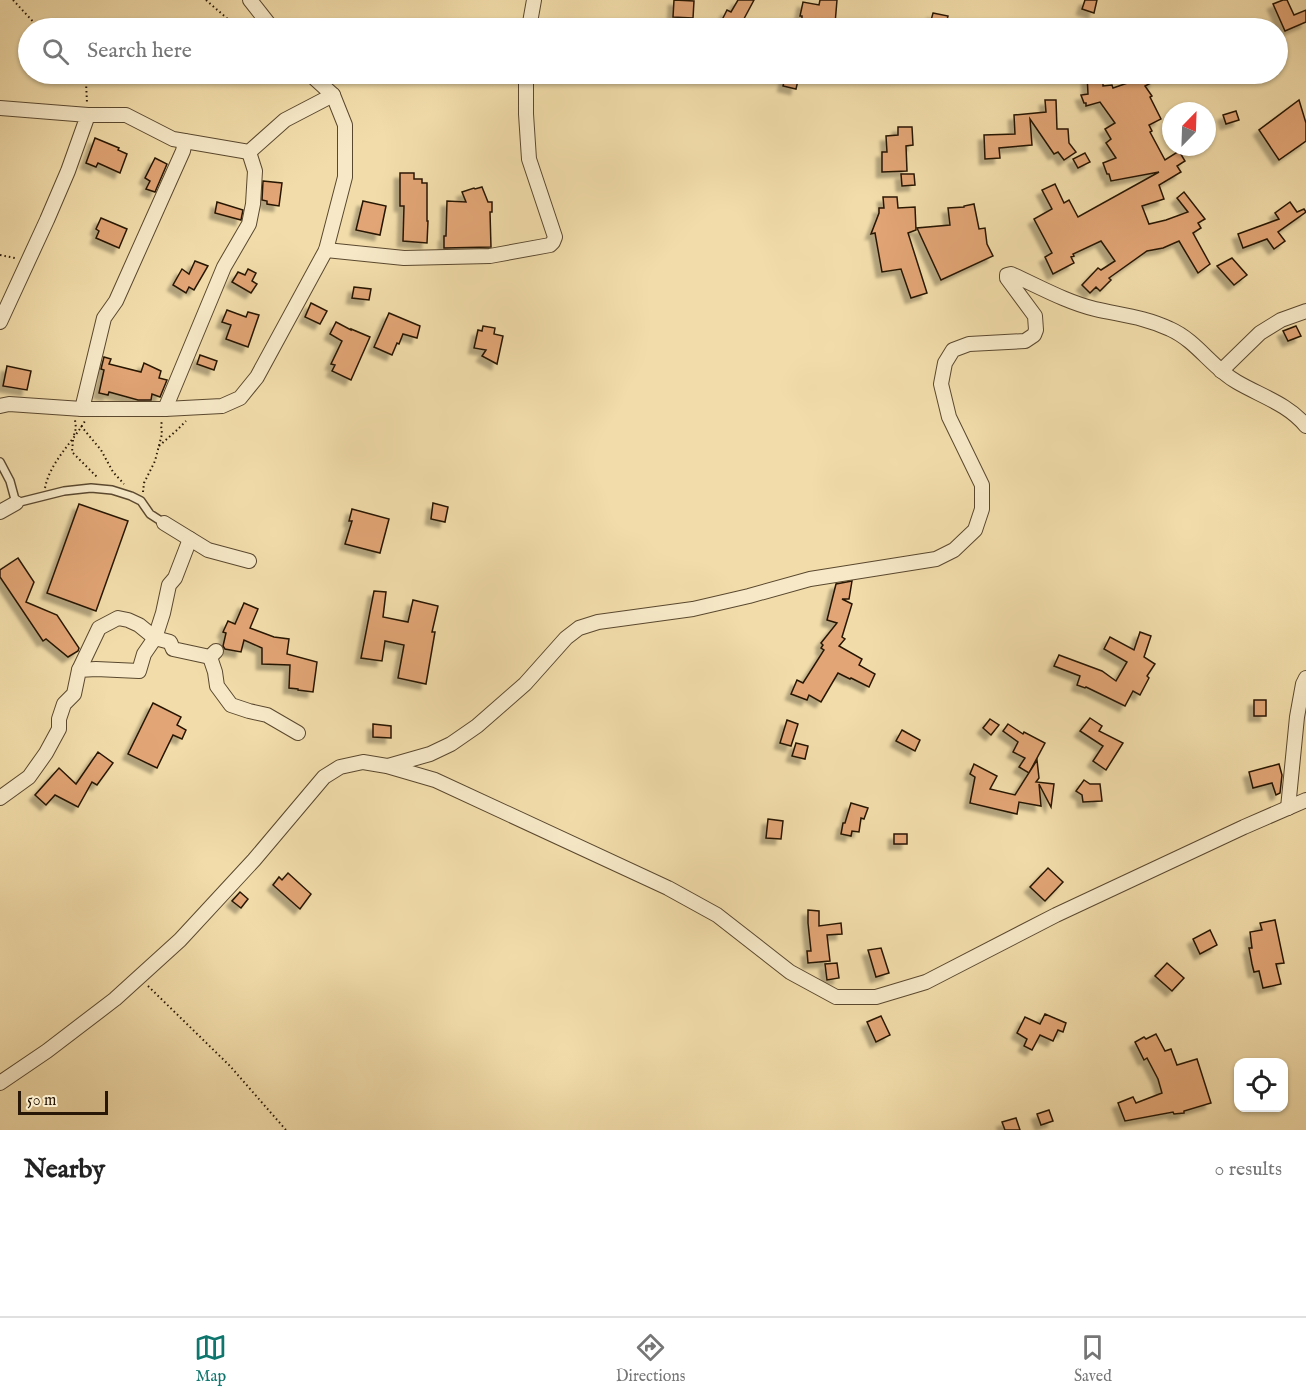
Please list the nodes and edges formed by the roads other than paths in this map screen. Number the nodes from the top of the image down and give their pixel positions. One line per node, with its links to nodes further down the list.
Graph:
1 (250, 0): 3 (street)
2 (534, 0): 4 (street)
3 (264, 18)
4 (531, 18)
5 (321, 84): 7 (street)
6 (526, 84): 12 (street)
7 (333, 95): 11 (street); 12 (street)
8 (0, 108): 9 (street)
9 (88, 115): 10 (street); 14 (street)
10 (185, 141): 11 (street); 17 (street)
11 (249, 152): 18 (street)
12 (326, 250): 18 (street)
13 (1306, 311): 15 (street)
14 (0, 322)
15 (1221, 371): 19 (street); 30 (street)
16 (0, 406): 17 (street)
17 (83, 408): 18 (street)
18 (165, 409)
19 (1306, 426)
20 (0, 462): 21 (lane)
21 (16, 503): 22 (street); 23 (lane)
22 (0, 512)
23 (164, 523): 24 (street)
24 (190, 539): 25 (street); 26 (street)
25 (249, 561)
26 (155, 638): 27 (street); 27 (street); 29 (street)
27 (80, 670): 31 (street)
28 (1306, 678): 33 (street)
29 (298, 733)
30 (387, 766): 33 (street); 34 (street)
31 (0, 798)
32 (1306, 800): 33 (street)
33 (1288, 808)
34 (0, 1083)

